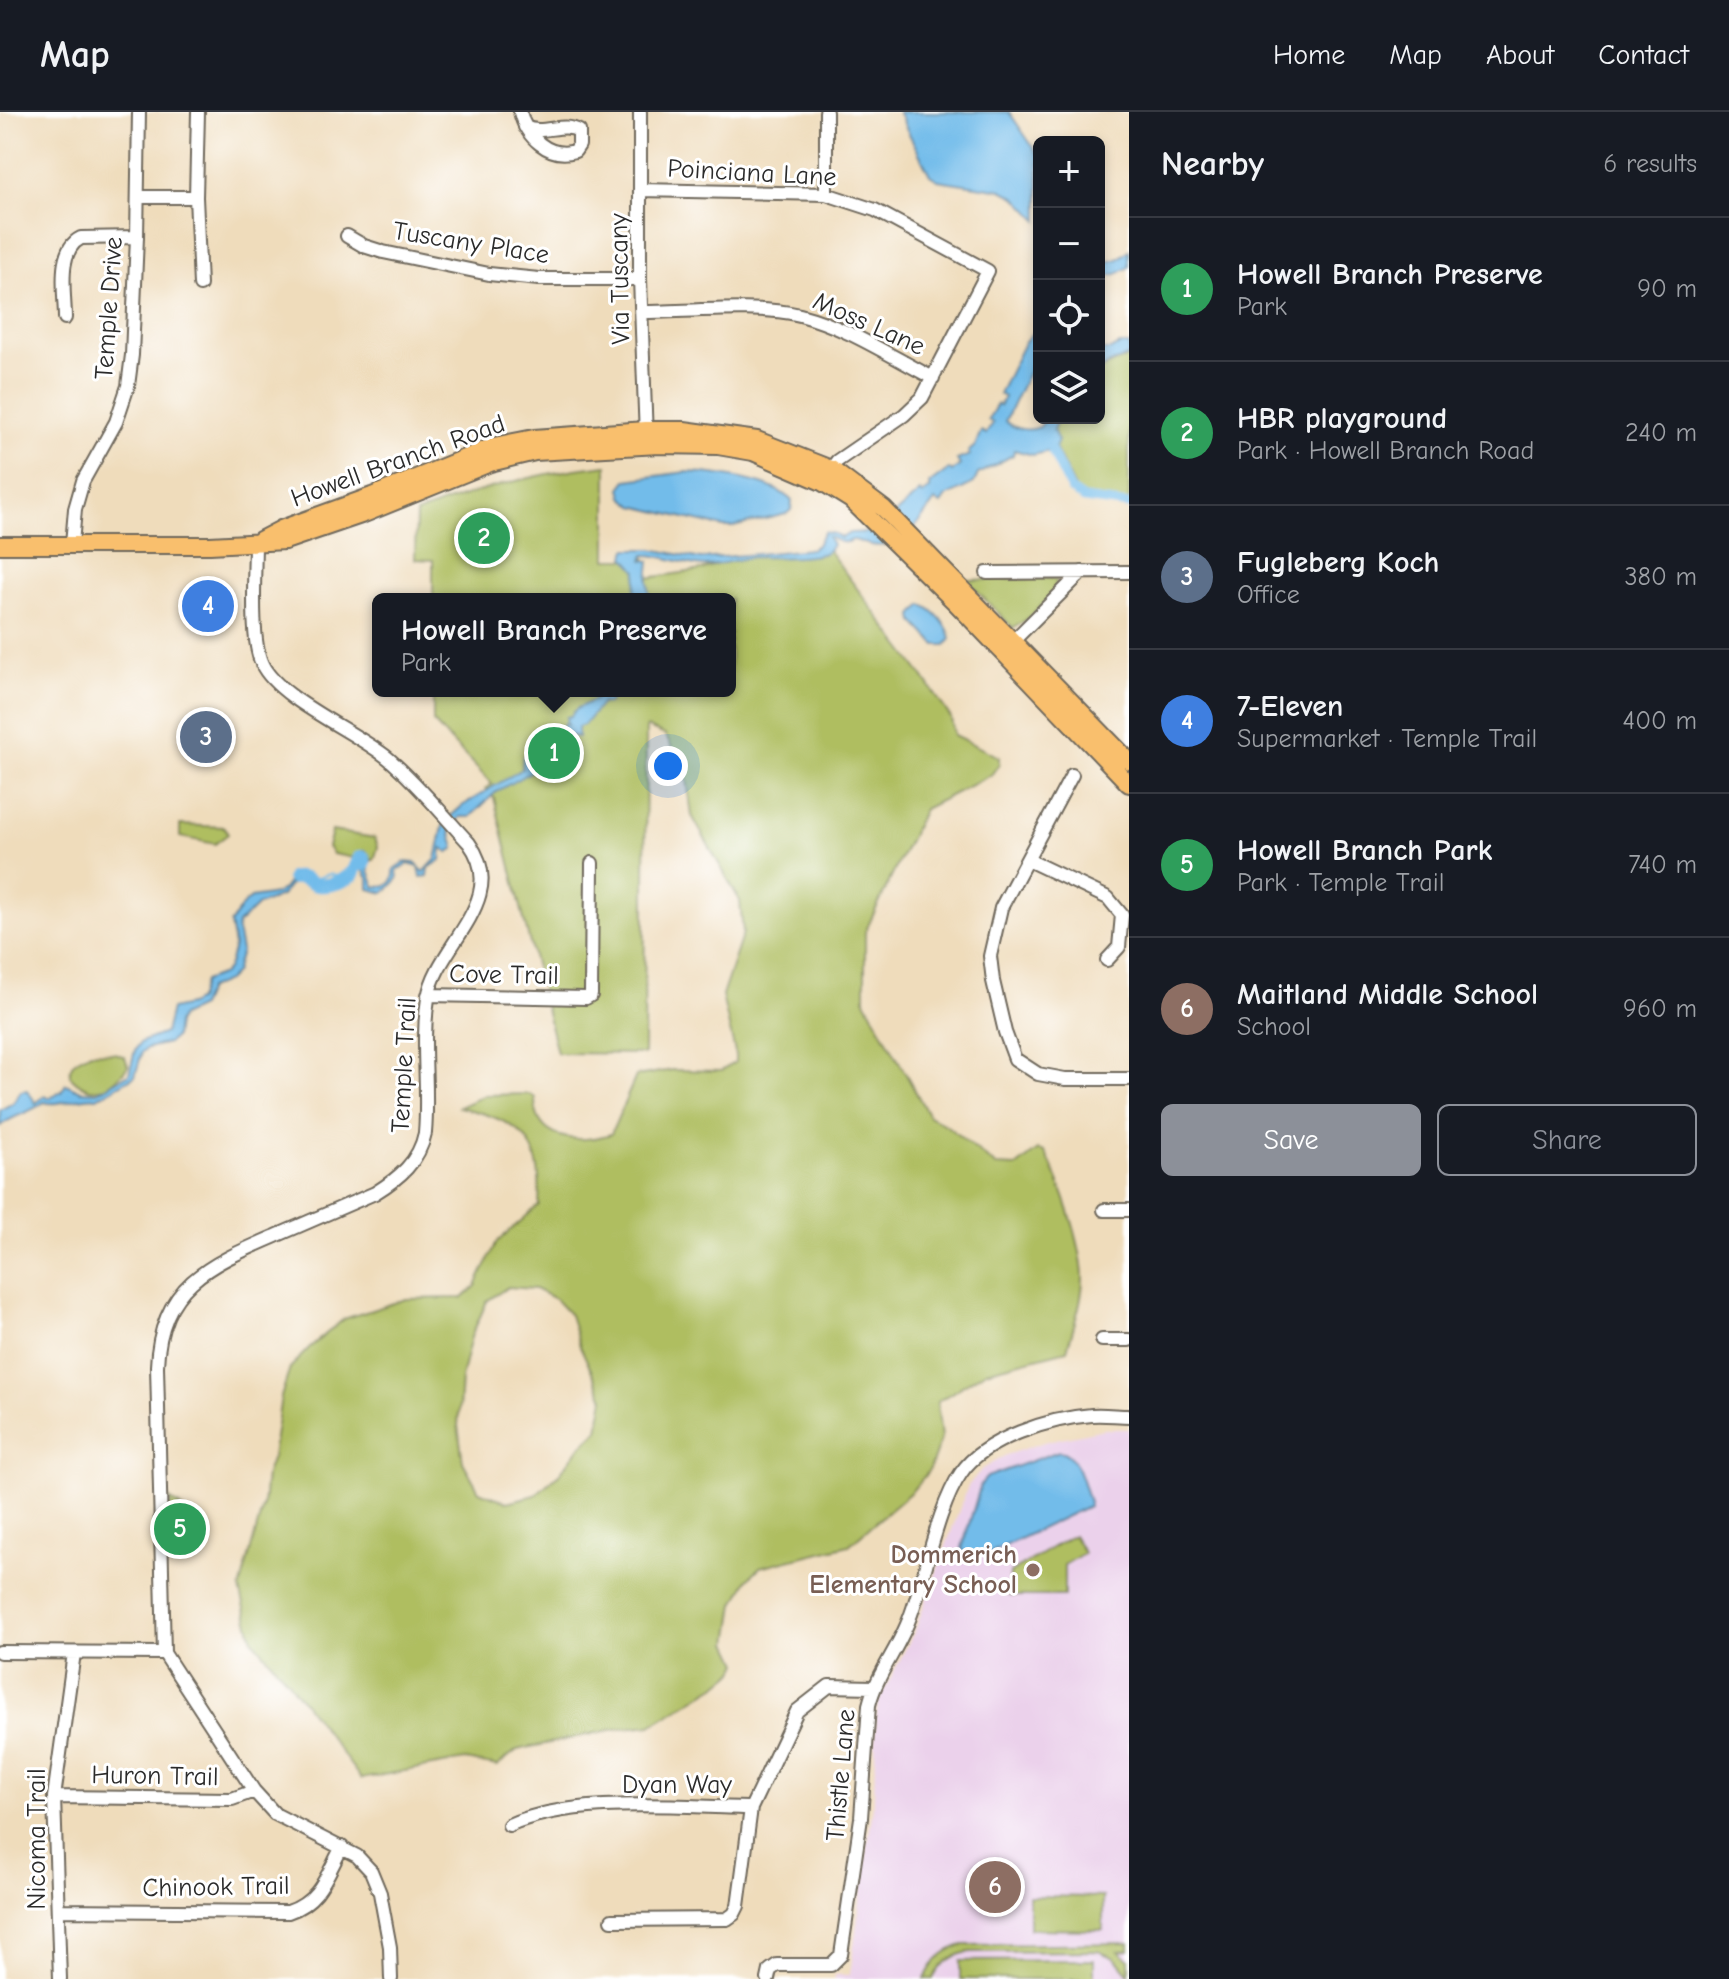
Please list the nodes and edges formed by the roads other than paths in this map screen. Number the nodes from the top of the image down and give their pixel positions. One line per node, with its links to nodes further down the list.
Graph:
1 (139, 112): 9 (street, Temple Drive)
2 (198, 112): 10 (street)
3 (520, 112): 6 (street)
4 (640, 112): 7 (street, Via Tuscany)
5 (826, 112): 8 (street)
6 (525, 127)
7 (640, 190): 8 (street, Poinciana Lane); 13 (street, Via Tuscany)
8 (826, 194): 17 (street, Poinciana Lane)
9 (138, 197): 10 (street); 12 (street, Temple Drive)
10 (196, 197): 14 (street)
11 (347, 236): 13 (street, Tuscany Place)
12 (137, 237): 16 (street); 21 (street, Temple Drive)
13 (640, 279): 15 (street, Via Tuscany)
14 (200, 285)
15 (642, 312): 17 (street, Moss Lane); 18 (street, Via Tuscany)
16 (65, 318)
17 (933, 378): 19 (street)
18 (646, 438): 19 (main road, Howell Branch Road); 20 (main road, Howell Branch Road)
19 (826, 476): 26 (main road, Howell Branch Road)
20 (255, 542): 21 (main road, Howell Branch Road); 33 (street, Temple Trail)
21 (72, 544): 22 (main road, Howell Branch Road)
22 (0, 545)
23 (1082, 572): 24 (street); 25 (street); 26 (street)
24 (1129, 572)
25 (987, 573)
26 (1008, 646): 27 (main road); 29 (main road)
27 (1129, 761)
28 (1072, 775): 30 (street)
29 (1129, 784)
30 (1028, 860): 32 (street); 34 (street)
31 (592, 863): 33 (street, Cove Trail)
32 (1107, 960)
33 (428, 995): 42 (street, Temple Trail)
34 (1129, 1079)
35 (1104, 1210): 36 (street)
36 (1129, 1210)
37 (1102, 1340): 38 (street)
38 (1129, 1340)
39 (1129, 1416): 43 (street, Thistle Lane)
40 (0, 1652): 41 (street)
41 (74, 1653): 42 (street); 45 (street, Nicoma Trail)
42 (164, 1653): 44 (street)
43 (873, 1687): 46 (street, Dyan Way); 53 (street, Thistle Lane)
44 (254, 1791): 45 (street, Huron Trail); 48 (street)
45 (54, 1797): 49 (street, Nicoma Trail)
46 (751, 1808): 47 (street, Dyan Way); 50 (street)
47 (509, 1825)
48 (342, 1847): 49 (street, Chinook Trail); 52 (street)
49 (58, 1910): 51 (street, Nicoma Trail)
50 (612, 1920)
51 (60, 1979)
52 (391, 1979)
53 (768, 1979)

